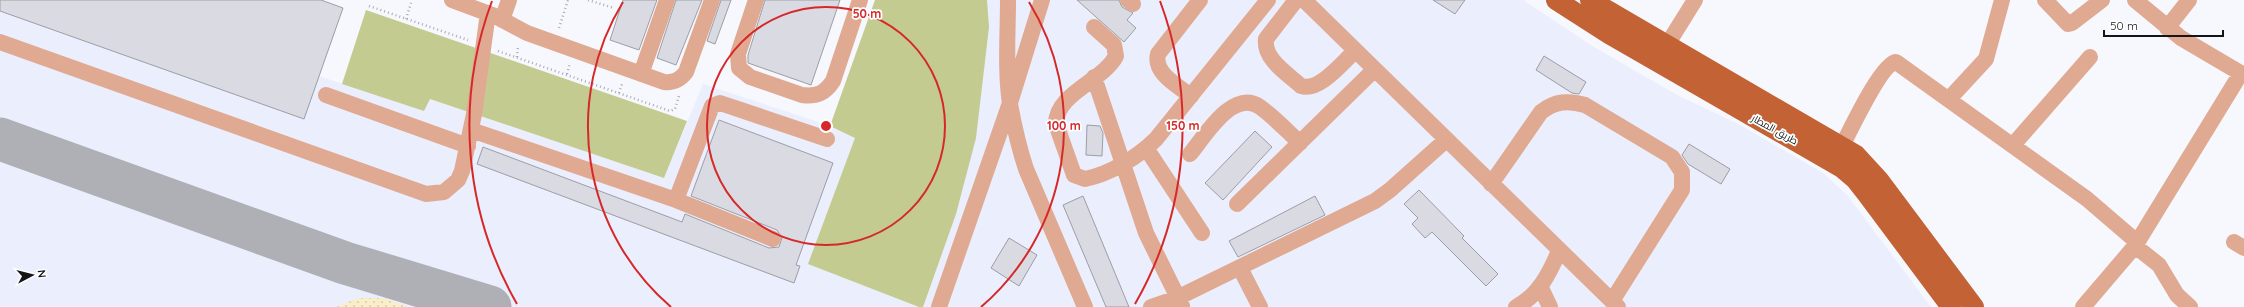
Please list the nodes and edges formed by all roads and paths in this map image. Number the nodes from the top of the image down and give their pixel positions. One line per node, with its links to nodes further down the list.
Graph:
1 (412, 0): 27 (path)
2 (452, 0): 26 (street)
3 (509, 0): 28 (street)
4 (568, 0): 32 (path)
5 (588, 0): 25 (path)
6 (667, 0): 39 (street)
7 (712, 0): 38 (street)
8 (756, 0): 9 (street)
9 (860, 0)
10 (1008, 0): 45 (street)
11 (1042, 0): 45 (street)
12 (1200, 0): 43 (street)
13 (1268, 0): 43 (street)
14 (1296, 0): 35 (street)
15 (1304, 0): 35 (street)
16 (1556, 0): 46 (main road, طريق المطار)
17 (1590, 0): 33 (main road, طريق المطار)
18 (1694, 0): 33 (street)
19 (2002, 0): 44 (street)
20 (2045, 0): 21 (street)
21 (2102, 0)
22 (2136, 0): 30 (street)
23 (2189, 0): 30 (street)
24 (369, 6): 27 (path)
25 (614, 8)
26 (488, 13): 28 (street); 34 (street)
27 (406, 19): 34 (path)
28 (502, 20): 32 (street)
29 (1094, 27): 41 (street)
30 (2168, 28): 40 (street)
31 (0, 42): 52 (street)
32 (554, 43): 39 (street)
33 (1667, 45): 46 (main road, طريق المطار)
34 (483, 46): 38 (path); 47 (street)
35 (1355, 51): 37 (street)
36 (2090, 57): 51 (street)
37 (1374, 70): 49 (street); 50 (street)
38 (686, 72): 39 (street)
39 (641, 74)
40 (2242, 74): 62 (street)
41 (1094, 77): 56 (street); 56 (street)
42 (326, 95): 52 (street)
43 (1190, 96): 54 (street)
44 (1949, 100): 51 (street); 53 (street)
45 (1010, 103): 68 (street); 69 (street)
46 (1795, 129): 53 (main road, طريق المطار); 74 (main road, طريق المطار)
47 (471, 130): 52 (street); 58 (street)
48 (827, 139): 58 (street)
49 (1446, 140): 57 (street); 64 (street)
50 (1300, 143): 55 (street); 59 (street)
51 (2012, 145): 62 (street)
52 (468, 146)
53 (1842, 146): 75 (main road, طريق المطار)
54 (1146, 148): 56 (street); 60 (street)
55 (1190, 154)
56 (1122, 164): 66 (street)
57 (1491, 184): 63 (street); 67 (street)
58 (676, 200): 61 (street)
59 (1237, 204)
60 (1202, 233)
61 (774, 238)
62 (2136, 244): 76 (street); 77 (street)
63 (1559, 250): 65 (street); 67 (street)
64 (1240, 268): 66 (street); 71 (street)
65 (1540, 288): 72 (street); 73 (street)
66 (1180, 302): 70 (street)
67 (1615, 304)
68 (938, 307)
69 (1085, 307)
70 (1151, 307)
71 (1260, 307)
72 (1516, 307)
73 (1550, 307)
74 (1951, 307)
75 (1974, 307)
76 (2083, 307)
77 (2190, 307)

